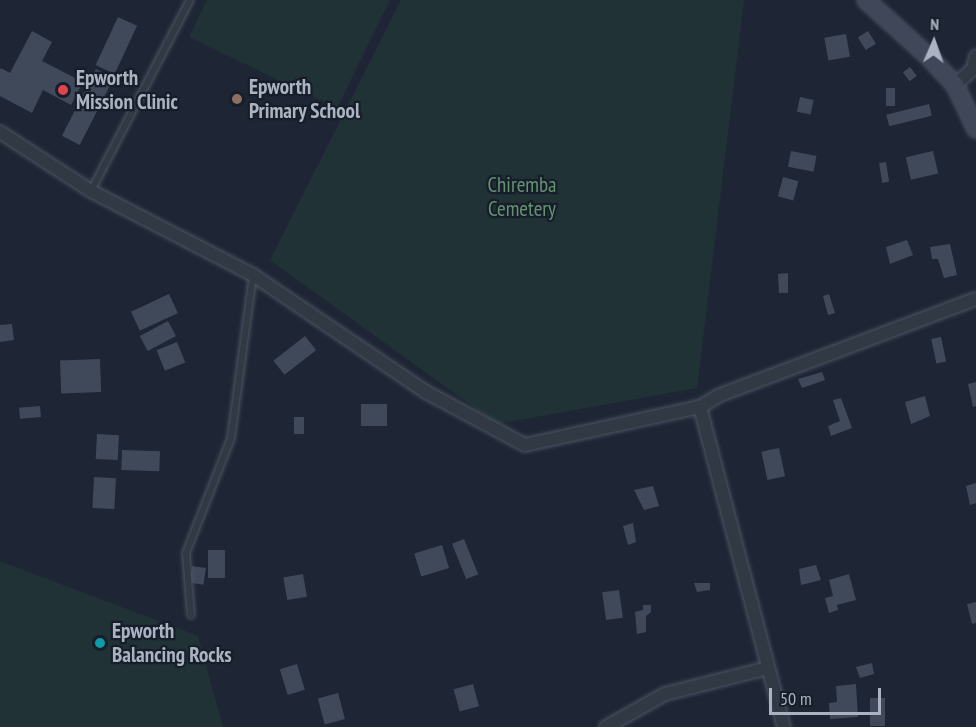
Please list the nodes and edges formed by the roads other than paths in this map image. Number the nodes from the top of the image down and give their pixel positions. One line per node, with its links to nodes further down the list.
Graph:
1 (190, 0): 8 (lane)
2 (866, 0): 5 (street)
3 (976, 57): 4 (street)
4 (974, 70): 5 (street)
5 (955, 85): 6 (street)
6 (976, 129)
7 (0, 132): 8 (street)
8 (91, 191): 9 (street)
9 (254, 275): 11 (street); 12 (lane)
10 (976, 299): 11 (street)
11 (700, 406): 13 (street)
12 (191, 615)
13 (768, 668): 14 (street); 15 (street)
14 (606, 727)
15 (784, 727)

